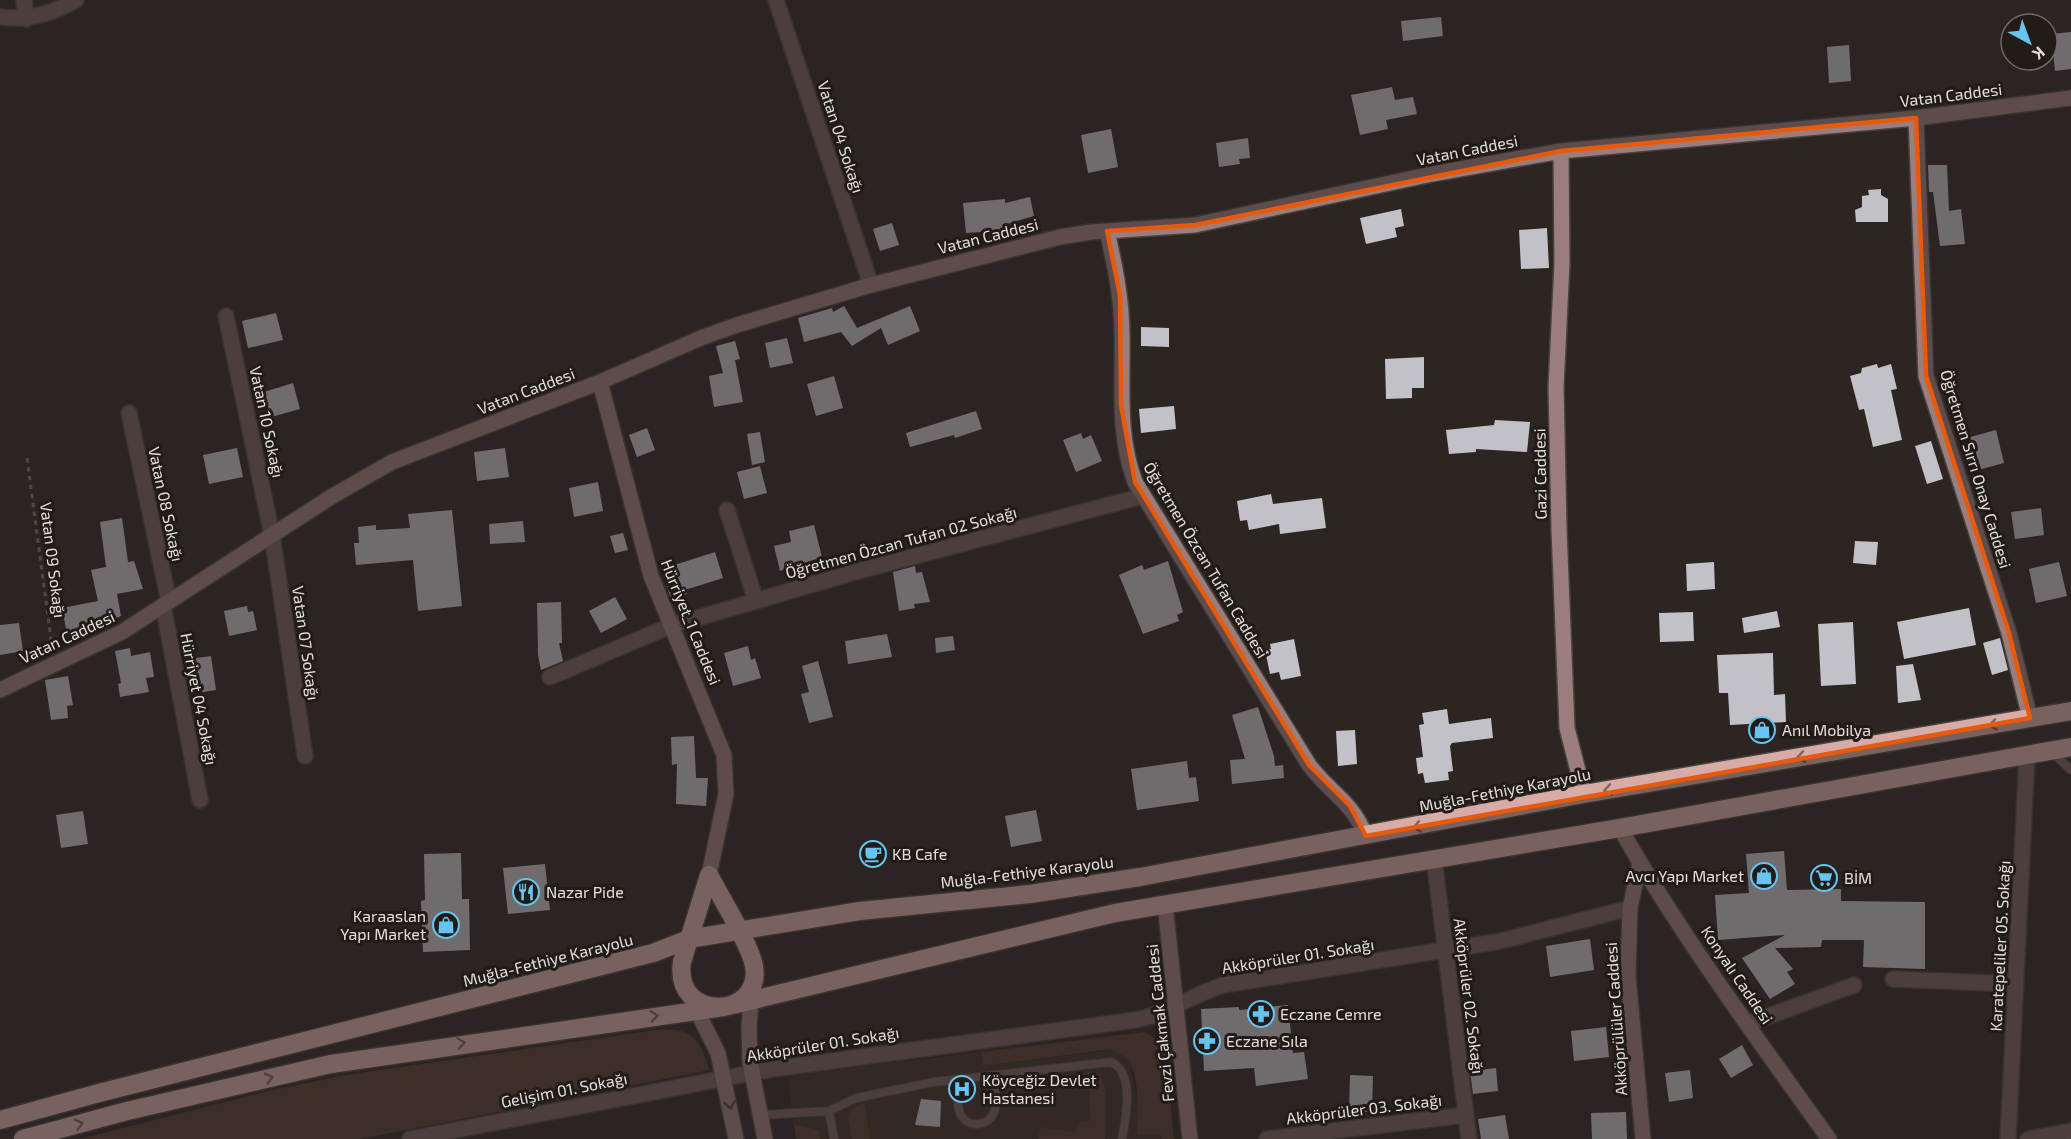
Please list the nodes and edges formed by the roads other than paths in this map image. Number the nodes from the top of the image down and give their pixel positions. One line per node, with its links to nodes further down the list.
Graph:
1 (24, 0): 5 (street)
2 (76, 0): 5 (street)
3 (776, 0): 10 (street, Vatan 04 Sokağı)
4 (0, 17): 5 (street)
5 (26, 19)
6 (2071, 99): 7 (street, Vatan Caddesi)
7 (1916, 118): 8 (street, Vatan Caddesi); 23 (street, Öğretmen Sırrı Onay Caddesi)
8 (1561, 151): 9 (street, Vatan Caddesi); 29 (street, Gazi Caddesi)
9 (1107, 231): 10 (street, Vatan Caddesi); 14 (street, Öğretmen Özcan Tufan Caddesi)
10 (871, 285): 12 (street, Vatan Caddesi)
11 (226, 316): 16 (street, Vatan 10 Sokağı)
12 (600, 382): 16 (street, Vatan Caddesi); 19 (street, Hürriyet_1 Caddesi)
13 (129, 413): 18 (street, Vatan 08 Sokağı)
14 (1143, 496): 17 (street, Öğretmen Özcan Tufan 02 Sokağı); 32 (street, Öğretmen Özcan Tufan Caddesi)
15 (727, 510): 17 (street)
16 (272, 535): 18 (street, Vatan Caddesi); 27 (street, Vatan 07 Sokağı)
17 (756, 601): 19 (street, Öğretmen Özcan Tufan 02 Sokağı)
18 (166, 604): 21 (street, Vatan Caddesi); 30 (street, Hürriyet 04 Sokağı)
19 (670, 626): 20 (street, Öğretmen Özcan Tufan 02 Sokağı); 35 (street, Hürriyet_1 Caddesi)
20 (549, 677)
21 (0, 690)
22 (2071, 711): 23 (highway, Muğla-Fethiye Karayolu)
23 (2030, 718): 29 (highway, Muğla-Fethiye Karayolu, one-way to 29)
24 (2071, 747): 25 (highway)
25 (2050, 751): 26 (highway); 28 (lane)
26 (2027, 755): 31 (highway); 45 (street, Karatepeliler 05. Sokağı)
27 (305, 756)
28 (2071, 770)
29 (1584, 794): 32 (highway, Muğla-Fethiye Karayolu, one-way to 32)
30 (200, 800)
31 (1620, 828): 33 (highway); 34 (street, Konyalı Caddesi)
32 (1366, 836): 38 (highway, Muğla-Fethiye Karayolu)
33 (1434, 858): 36 (highway); 42 (street, Akköprüler 02. Sokağı)
34 (1640, 862): 37 (street, Akköprülüler Caddesi); 52 (street, Konyalı Caddesi)
35 (709, 875): 38 (highway); 40 (highway)
36 (1165, 904): 48 (highway); 49 (street, Fevzi Çakmak Caddesi)
37 (1630, 908): 42 (street, Akköprüler 01. Sokağı); 71 (street, Akköprülüler Caddesi)
38 (738, 931): 39 (highway, Muğla-Fethiye Karayolu); 41 (highway)
39 (713, 935): 40 (highway, Muğla-Fethiye Karayolu); 41 (highway)
40 (687, 947): 47 (highway); 60 (highway, Muğla-Fethiye Karayolu)
41 (746, 948): 44 (highway)
42 (1444, 950): 49 (street, Akköprüler 01. Sokağı); 59 (street, Akköprüler 02. Sokağı)
43 (1893, 979): 45 (street)
44 (753, 981): 48 (street); 50 (highway)
45 (2016, 984): 73 (street, Karatepeliler 05. Sokağı)
46 (1854, 985): 52 (street)
47 (687, 992): 50 (highway); 51 (street)
48 (751, 1000): 50 (highway); 53 (street)
49 (1176, 1006): 53 (street, Akköprüler 01. Sokağı); 68 (street, Fevzi Çakmak Caddesi)
50 (724, 1007): 51 (highway)
51 (697, 1010): 55 (street); 62 (highway, one-way to 51)
52 (1747, 1024): 72 (street, Konyalı Caddesi)
53 (752, 1072): 55 (street, Akköprüler 01. Sokağı); 58 (street)
54 (993, 1075): 56 (lane); 56 (lane); 67 (lane)
55 (725, 1077): 63 (street, Gelişim 01. Sokağı); 64 (street, one-way to 64)
56 (958, 1080): 57 (lane)
57 (829, 1111): 58 (lane); 66 (lane)
58 (760, 1115): 65 (street)
59 (1466, 1115): 69 (street, Akköprüler 03. Sokağı); 70 (street, Akköprüler 02. Sokağı)
60 (0, 1120)
61 (2071, 1131): 74 (street)
62 (23, 1139)
63 (410, 1139)
64 (736, 1139)
65 (765, 1139)
66 (834, 1139)
67 (1122, 1139)
68 (1190, 1139)
69 (1267, 1139)
70 (1469, 1139)
71 (1643, 1139)
72 (1829, 1139)
73 (2008, 1139)
74 (2028, 1139)

